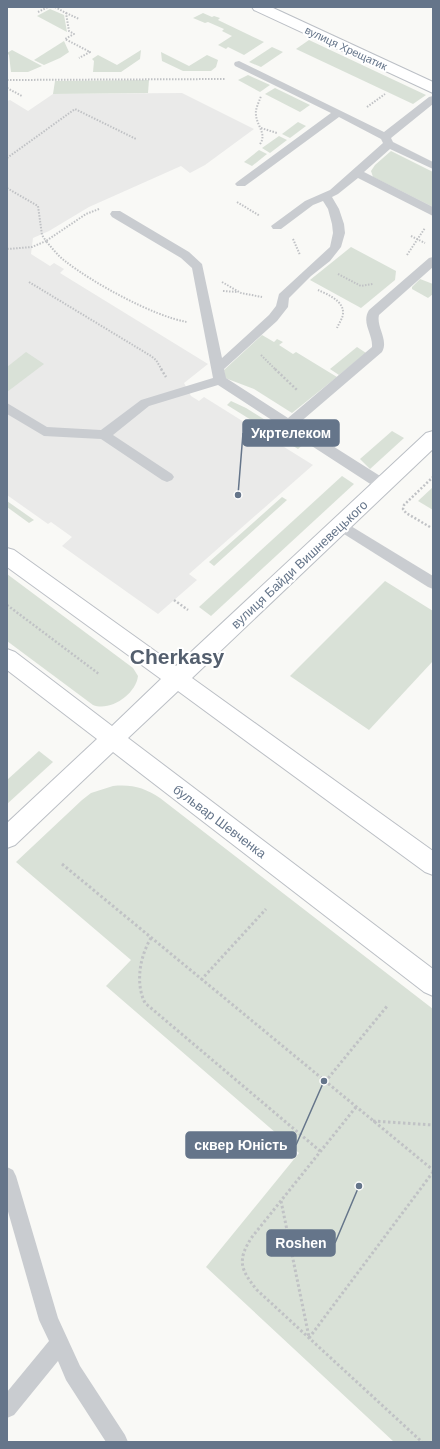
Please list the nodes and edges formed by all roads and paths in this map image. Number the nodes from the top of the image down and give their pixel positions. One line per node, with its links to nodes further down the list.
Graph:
1 (48, 7): 4 (path)
2 (55, 7): 5 (path)
3 (259, 7): 12 (main road, вулиця Хрещатик)
4 (38, 12)
5 (66, 13): 6 (path); 7 (path)
6 (79, 19)
7 (79, 58)
8 (238, 64): 16 (lane)
9 (219, 79): 10 (path)
10 (7, 80)
11 (7, 88): 14 (path)
12 (433, 88)
13 (261, 94): 19 (path)
14 (22, 96)
15 (433, 99): 18 (lane)
16 (338, 113): 18 (lane); 23 (lane)
17 (136, 139): 20 (path)
18 (387, 140): 21 (lane); 22 (lane)
19 (256, 147)
20 (7, 158)
21 (433, 166)
22 (357, 173): 25 (lane); 26 (lane)
23 (241, 184): 28 (path)
24 (7, 188): 30 (path)
25 (326, 196): 28 (lane); 34 (lane)
26 (433, 212)
27 (116, 214): 30 (path); 35 (lane)
28 (277, 226): 36 (path)
29 (411, 236): 31 (path)
30 (46, 240): 32 (path); 40 (path)
31 (428, 244)
32 (7, 249)
33 (433, 261): 45 (lane)
34 (320, 264): 36 (lane); 38 (path)
35 (201, 275): 39 (path); 40 (lane)
36 (304, 277): 39 (lane); 41 (path)
37 (29, 282): 44 (path)
38 (375, 284)
39 (283, 297): 42 (lane)
40 (209, 321): 43 (lane)
41 (337, 328)
42 (253, 337): 43 (lane); 45 (path)
43 (219, 374): 44 (lane); 47 (lane)
44 (175, 393): 48 (lane)
45 (310, 406): 47 (lane)
46 (7, 408): 48 (lane)
47 (289, 424): 52 (lane)
48 (104, 435): 50 (lane)
49 (433, 438): 52 (main road, вулиця Байди Вишневецького)
50 (167, 477)
51 (433, 477): 54 (path)
52 (383, 485): 53 (main road, вулиця Байди Вишневецького)
53 (341, 525): 56 (lane); 62 (main road, вулиця Байди Вишневецького)
54 (430, 527)
55 (7, 556): 62 (main road)
56 (433, 583)
57 (174, 600): 59 (path)
58 (7, 605): 61 (path)
59 (188, 610)
60 (7, 658): 63 (main road, бульвар Шевченка)
61 (99, 674)
62 (177, 679): 63 (main road, вулиця Байди Вишневецького); 66 (main road)
63 (112, 738): 64 (main road, вулиця Байди Вишневецького); 70 (main road, бульвар Шевченка)
64 (7, 838)
65 (62, 864): 68 (path)
66 (433, 864)
67 (266, 909): 69 (path)
68 (151, 938): 69 (path); 76 (path)
69 (201, 980): 72 (path)
70 (433, 984)
71 (388, 1005): 72 (path)
72 (325, 1082): 73 (path)
73 (356, 1107): 74 (path); 76 (path)
74 (373, 1121): 75 (path); 77 (path)
75 (433, 1124)
76 (320, 1151): 79 (path)
77 (433, 1171): 81 (path)
78 (7, 1176): 80 (lane)
79 (280, 1201): 81 (path); 81 (path)
80 (13, 1219): 82 (lane)
81 (309, 1338): 85 (path)
82 (59, 1344): 83 (lane); 84 (lane)
83 (7, 1408)
84 (118, 1442)
85 (422, 1442)

